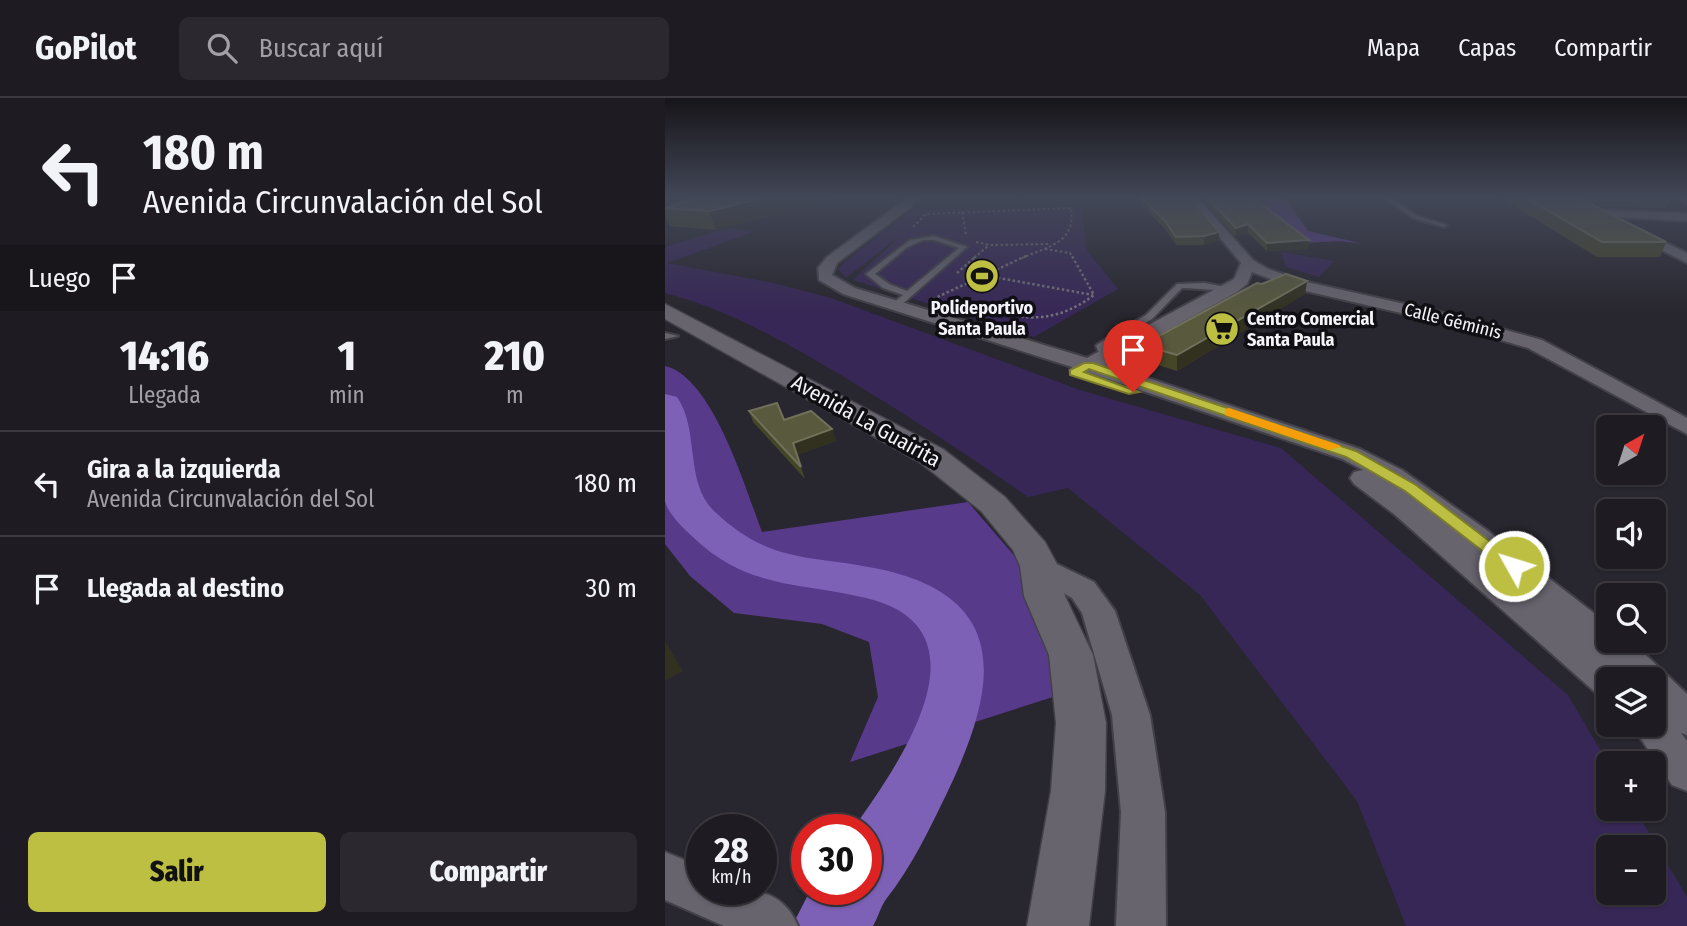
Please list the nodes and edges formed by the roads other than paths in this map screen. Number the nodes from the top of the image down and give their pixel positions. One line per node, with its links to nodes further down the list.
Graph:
1 (851, 237): 11 (street)
2 (864, 237): 11 (street)
3 (1225, 237): 8 (street, Calle Géminis)
4 (1647, 237): 7 (street)
5 (1663, 237): 6 (street)
6 (1687, 251)
7 (1687, 259)
8 (1248, 263): 9 (street, Calle Géminis); 10 (street)
9 (1303, 286): 10 (street); 17 (street, Calle Géminis)
10 (1231, 289): 15 (street); 15 (lane)
11 (842, 293): 12 (street); 15 (street)
12 (902, 300): 12 (lane); 15 (street)
13 (668, 328): 18 (street, Avenida La Guairita)
14 (1166, 337): 16 (lane)
15 (1089, 365): 16 (street); 20 (street)
16 (1138, 382): 19 (street)
17 (1687, 427)
18 (1038, 565): 27 (street, Avenida La Guairita); 28 (street, Avenida La Guairita)
19 (1637, 667)
20 (1596, 672)
21 (1666, 697): 22 (street)
22 (1687, 719)
23 (1660, 737): 24 (street)
24 (1687, 772)
25 (665, 876): 26 (street)
26 (766, 921)
27 (1058, 926)
28 (1141, 926)

